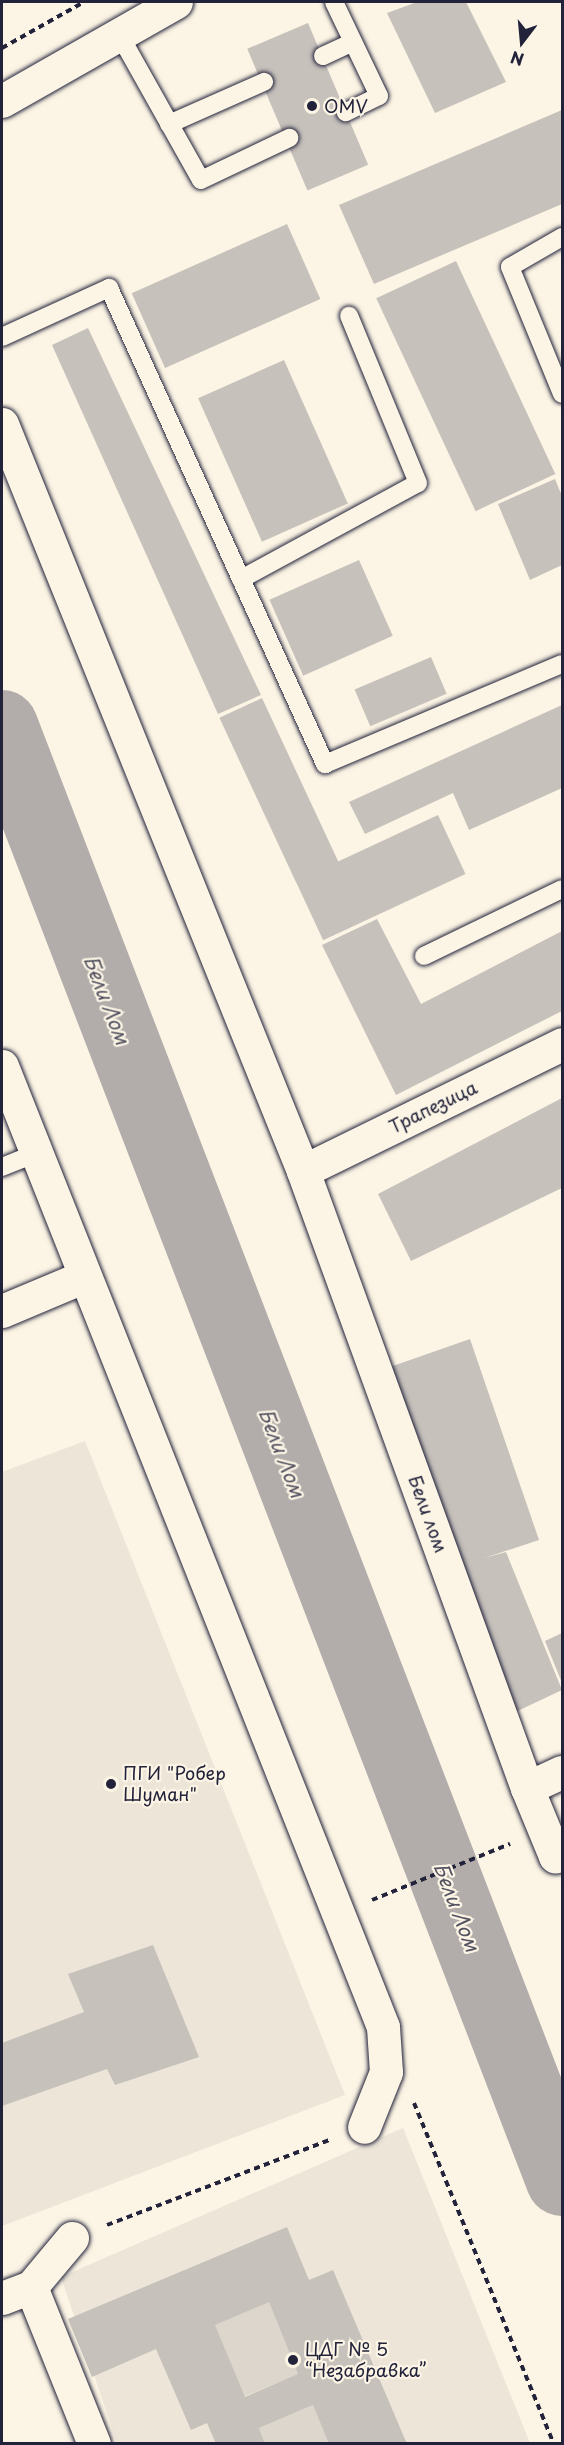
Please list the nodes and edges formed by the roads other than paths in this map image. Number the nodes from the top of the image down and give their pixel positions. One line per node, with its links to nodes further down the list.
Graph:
1 (176, 2): 3 (street)
2 (334, 2): 4 (lane)
3 (119, 34): 7 (street); 9 (lane)
4 (353, 42): 5 (lane); 8 (lane)
5 (322, 56)
6 (264, 82): 9 (lane)
7 (2, 101)
8 (346, 111)
9 (169, 124): 10 (lane)
10 (290, 138)
11 (562, 237): 14 (lane)
12 (349, 316): 16 (lane)
13 (2, 337): 16 (lane)
14 (562, 394)
15 (2, 423): 24 (street, Бели лом)
16 (241, 579): 17 (lane)
17 (562, 664)
18 (562, 889): 19 (lane)
19 (424, 956)
20 (562, 1044): 24 (street, Трапезица)
21 (2, 1066): 22 (street)
22 (34, 1154): 23 (lane); 25 (street)
23 (2, 1167)
24 (303, 1171): 28 (street, Бели лом)
25 (83, 1277): 26 (street); 30 (street)
26 (2, 1311)
27 (562, 1772): 28 (street)
28 (527, 1788): 29 (street, Бели лом)
29 (554, 1846)
30 (364, 2127)
31 (72, 2238): 32 (street)
32 (16, 2292): 33 (street)
33 (94, 2444)

